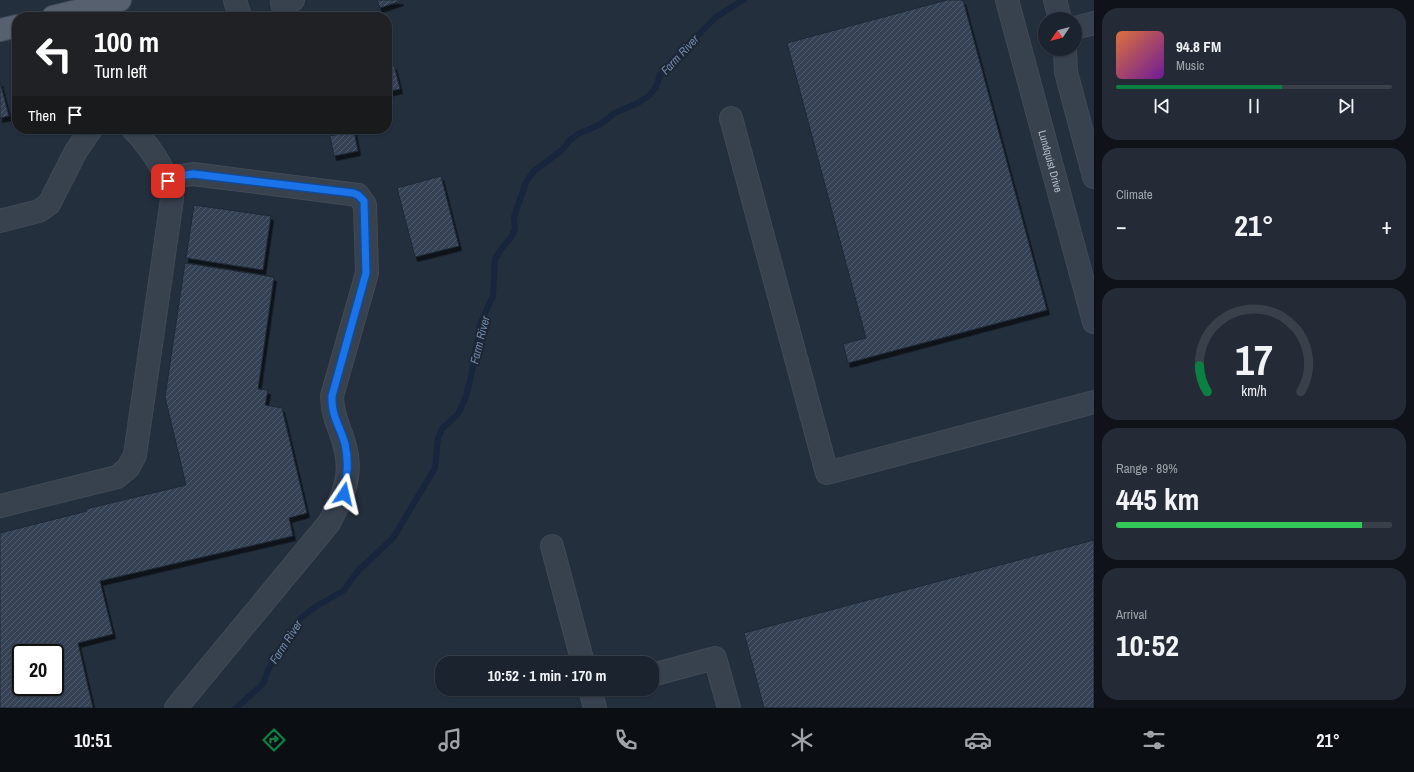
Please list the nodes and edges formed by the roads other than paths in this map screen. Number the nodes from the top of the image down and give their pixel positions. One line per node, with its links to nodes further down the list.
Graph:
1 (235, 0): 7 (street)
2 (293, 0): 8 (street)
3 (1007, 0): 21 (street, Lundquist Drive)
4 (1055, 0): 9 (street)
5 (107, 7): 6 (main road)
6 (80, 12)
7 (239, 12)
8 (285, 12)
9 (1058, 12)
10 (1094, 23): 11 (street)
11 (1082, 26)
12 (12, 27): 13 (main road)
13 (0, 30)
14 (1065, 56): 18 (street)
15 (732, 118): 22 (street)
16 (88, 134): 20 (street)
17 (137, 134): 19 (street)
18 (1094, 177)
19 (168, 181): 23 (street); 27 (street)
20 (0, 220)
21 (1094, 322)
22 (1094, 402)
23 (0, 506)
24 (552, 546): 25 (street)
25 (581, 656)
26 (659, 673): 28 (street)
27 (176, 708)
28 (729, 708)

